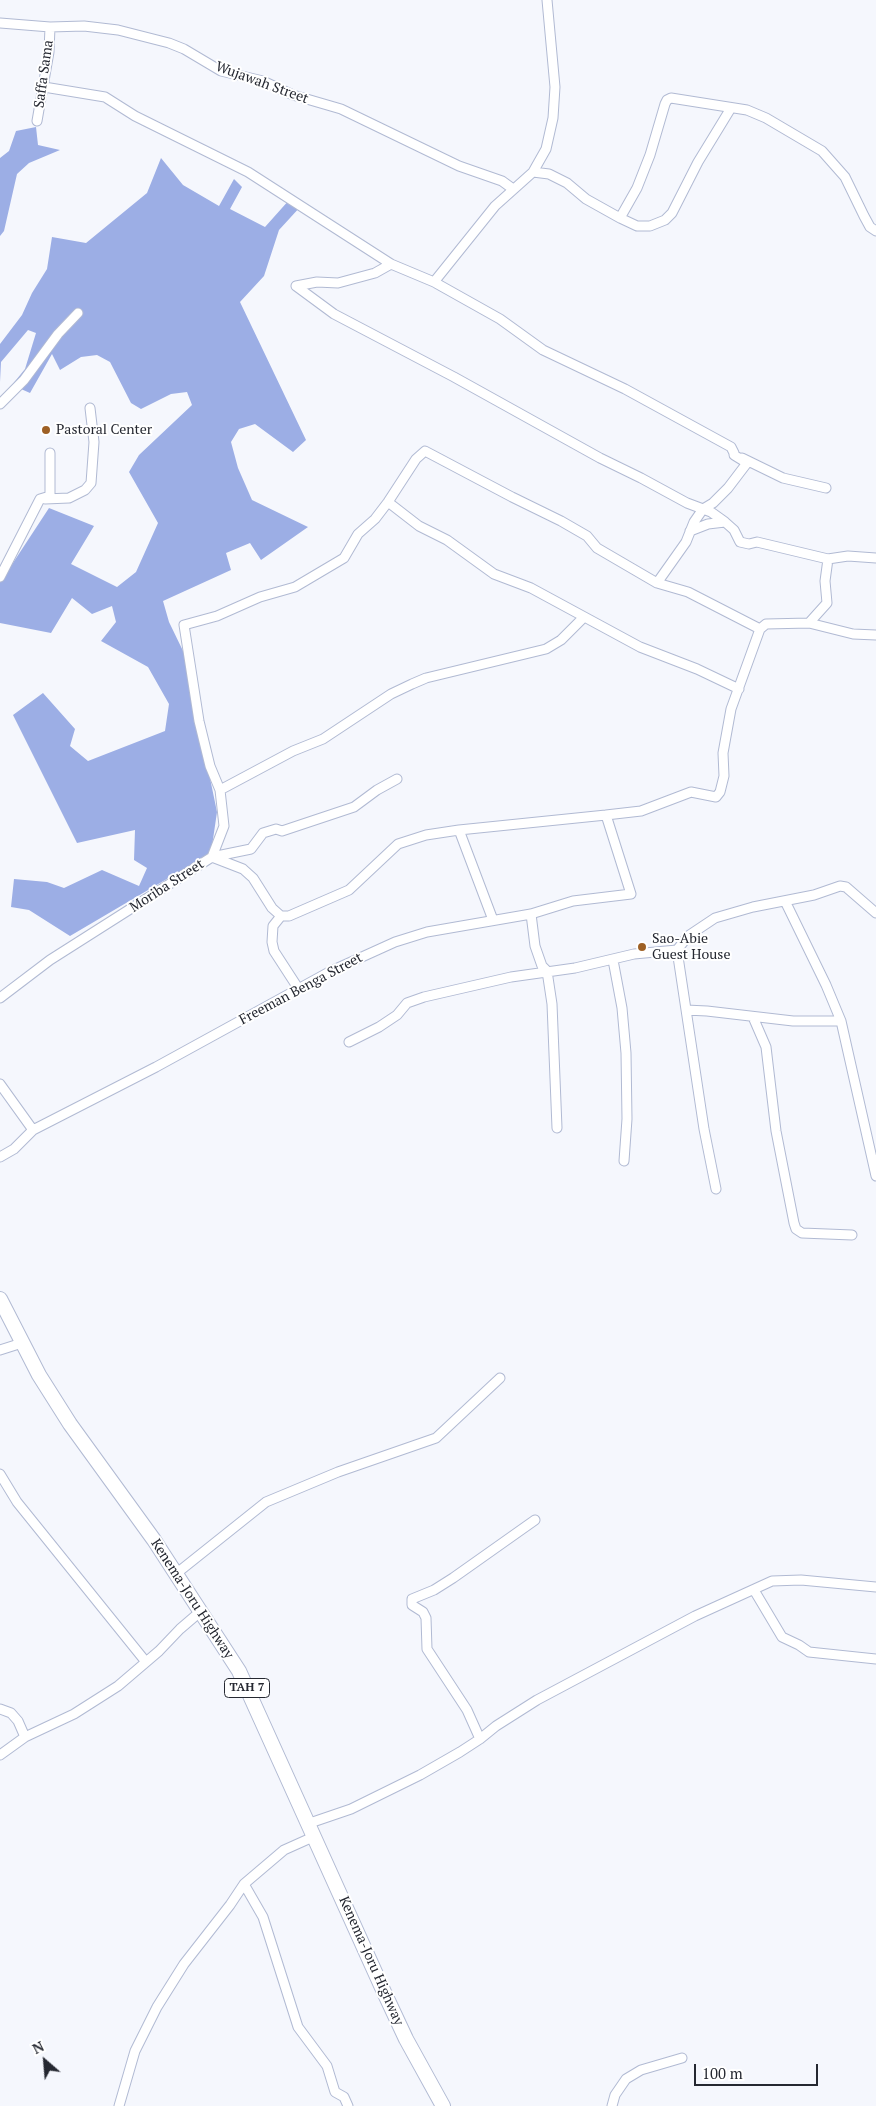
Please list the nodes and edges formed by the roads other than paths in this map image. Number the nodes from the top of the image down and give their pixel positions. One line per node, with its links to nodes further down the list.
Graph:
1 (547, 0): 7 (street)
2 (0, 23): 3 (street, Wujawah Street)
3 (50, 26): 4 (street, Saffa Sama); 8 (street, Wujawah Street)
4 (44, 86): 6 (street, Saffa Sama); 11 (street)
5 (731, 108): 9 (street); 9 (street); 10 (street)
6 (37, 121)
7 (533, 172): 8 (street); 9 (street)
8 (513, 189): 12 (street)
9 (620, 218)
10 (876, 231)
11 (391, 264): 12 (street); 21 (street)
12 (434, 282): 17 (street)
13 (78, 313): 14 (street)
14 (0, 404)
15 (90, 408): 19 (street)
16 (50, 453): 19 (street)
17 (734, 453): 18 (street); 21 (street)
18 (826, 488)
19 (40, 498): 26 (street)
20 (388, 502): 28 (street); 29 (street); 35 (street)
21 (703, 509): 22 (street); 23 (street)
22 (725, 522): 23 (street); 25 (street)
23 (690, 531): 28 (street)
24 (876, 558): 25 (street)
25 (828, 559): 30 (street)
26 (3, 565): 27 (street)
27 (0, 576)
28 (658, 583): 31 (street)
29 (584, 616): 33 (street); 35 (street)
30 (809, 623): 31 (street); 32 (street)
31 (760, 628): 33 (street)
32 (876, 635)
33 (739, 689): 36 (street)
34 (398, 779): 38 (street, Moriba Street)
35 (220, 790): 38 (street)
36 (606, 815): 37 (street); 41 (street, Freeman Benga Street)
37 (459, 830): 42 (street); 43 (street)
38 (212, 857): 42 (street); 48 (street, Moriba Street)
39 (785, 901): 40 (street); 44 (street); 51 (street)
40 (876, 913)
41 (530, 914): 43 (street, Freeman Benga Street); 46 (street)
42 (281, 916): 47 (street)
43 (493, 920): 47 (street, Freeman Benga Street)
44 (677, 950): 45 (street); 49 (street)
45 (613, 960): 46 (street); 57 (street)
46 (547, 971): 52 (street); 54 (street)
47 (298, 988): 55 (street, Freeman Benga Street)
48 (0, 998)
49 (686, 1010): 50 (street); 59 (street)
50 (752, 1017): 51 (street); 60 (street)
51 (841, 1021): 58 (street)
52 (349, 1042)
53 (0, 1084): 55 (street)
54 (557, 1128)
55 (33, 1130): 56 (street, Freeman Benga Street)
56 (0, 1157)
57 (624, 1161)
58 (876, 1176)
59 (716, 1189)
60 (852, 1235)
61 (0, 1299): 62 (highway, Kenema-Joru Highway / TAH 7)
62 (22, 1343): 63 (street); 67 (highway, Kenema-Joru Highway / TAH 7)
63 (0, 1350)
64 (500, 1378): 67 (street)
65 (0, 1474): 72 (street)
66 (536, 1520): 75 (street)
67 (177, 1573): 70 (highway, Kenema-Joru Highway / TAH 7)
68 (876, 1587): 69 (street)
69 (754, 1590): 71 (street); 75 (street)
70 (201, 1611): 72 (street); 77 (highway, Kenema-Joru Highway / TAH 7)
71 (876, 1659)
72 (146, 1662): 74 (street)
73 (0, 1709): 74 (street)
74 (25, 1737): 76 (street)
75 (480, 1739): 77 (street)
76 (0, 1755)
77 (310, 1831): 78 (street); 82 (highway, Kenema-Joru Highway / TAH 7)
78 (244, 1884): 80 (street); 81 (street)
79 (682, 2058): 83 (street)
80 (119, 2106)
81 (348, 2106)
82 (443, 2106)
83 (612, 2106)

